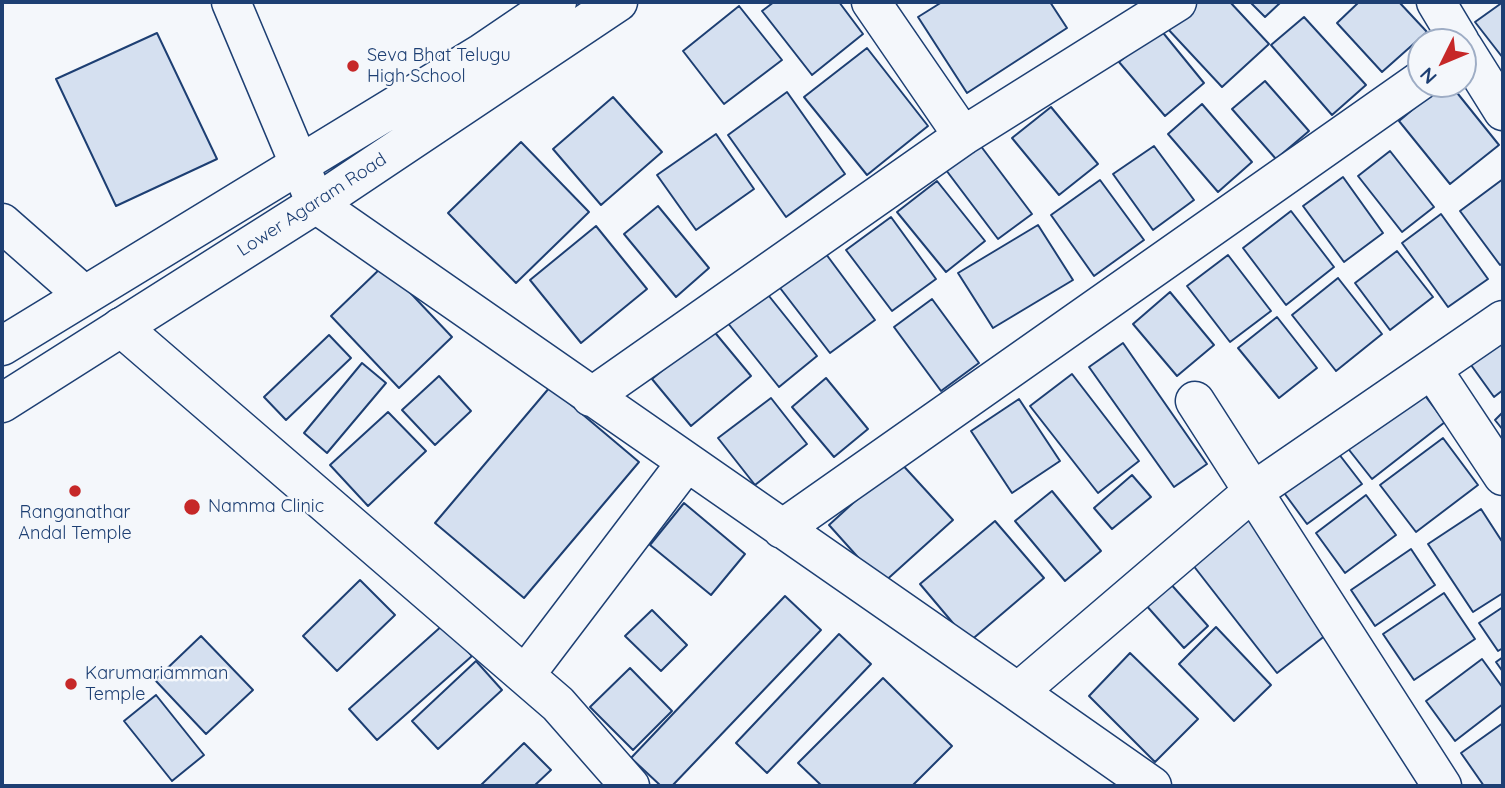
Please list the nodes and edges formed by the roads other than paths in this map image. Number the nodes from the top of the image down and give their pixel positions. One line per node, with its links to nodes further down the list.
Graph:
1 (231, 2): 12 (street)
2 (557, 2): 12 (street)
3 (618, 2): 13 (street, Lower Agaram Road)
4 (871, 2): 11 (street)
5 (1177, 2): 11 (street)
6 (1436, 2): 7 (street)
7 (1451, 28)
8 (1477, 70): 10 (street)
9 (1407, 90): 26 (street)
10 (1503, 111)
11 (962, 136): 20 (street)
12 (298, 165): 13 (street); 15 (street)
13 (316, 204): 17 (street, Lower Agaram Road); 20 (street)
14 (2, 223): 15 (street)
15 (84, 295): 18 (street)
16 (1503, 320): 19 (street)
17 (121, 327): 22 (street, Lower Agaram Road); 27 (street)
18 (2, 346)
19 (1432, 369): 24 (street); 25 (street)
20 (591, 397): 23 (street)
21 (1195, 401): 25 (street)
22 (2, 403)
23 (686, 463): 26 (street); 27 (street)
24 (1503, 476)
25 (1251, 492): 28 (street); 31 (street)
26 (782, 529): 28 (street)
27 (526, 674): 29 (street)
28 (1018, 692): 30 (street)
29 (630, 786)
30 (1152, 786)
31 (1442, 786)

